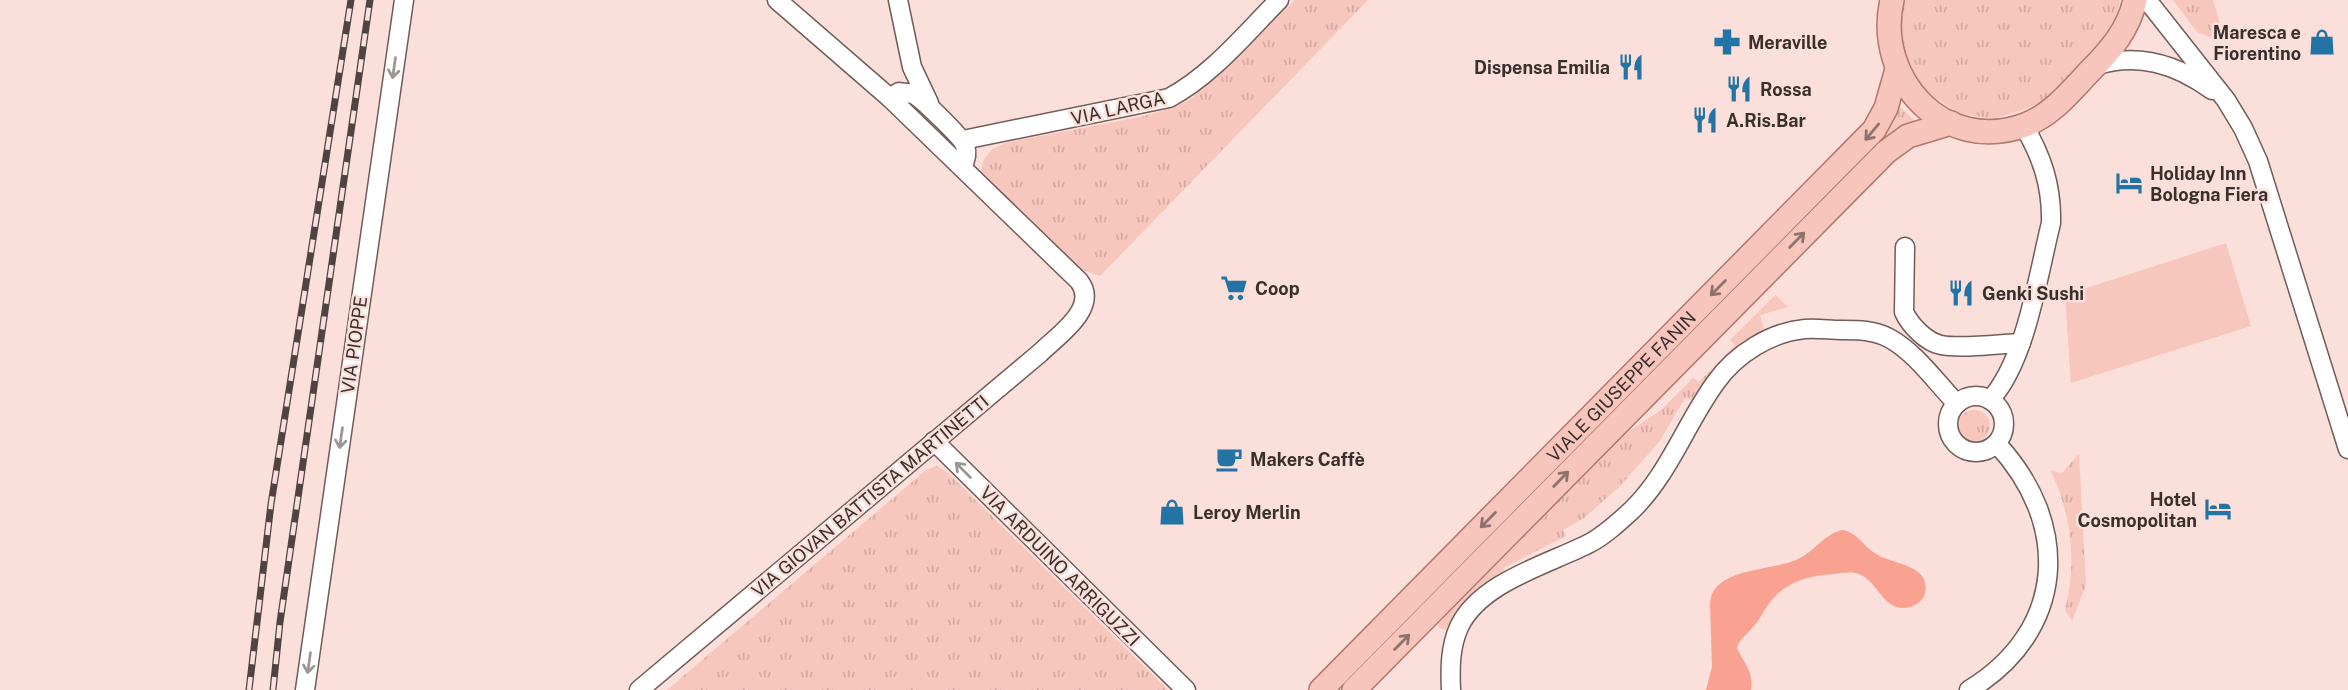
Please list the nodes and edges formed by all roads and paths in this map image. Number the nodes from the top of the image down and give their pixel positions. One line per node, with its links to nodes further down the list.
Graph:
1 (404, 0): 24 (street, VIA PIOPPE, one-way to 24)
2 (777, 0): 10 (street)
3 (898, 0): 12 (street)
4 (1279, 0): 15 (street, VIA LARGA)
5 (1892, 0): 9 (main road)
6 (2135, 0): 8 (main road)
7 (2147, 0): 11 (street)
8 (2095, 66): 11 (street); 14 (main road)
9 (1897, 69): 13 (main road); 27 (main road, VIALE GIUSEPPE FANIN, one-way to 27)
10 (890, 98): 12 (street); 16 (street)
11 (2226, 100): 23 (street)
12 (934, 112): 15 (street)
13 (1951, 123): 14 (main road); 28 (main road, VIALE GIUSEPPE FANIN, one-way to 13)
14 (2024, 125): 18 (street)
15 (963, 140): 16 (street)
16 (962, 167): 21 (street, VIA GIOVAN BATTISTA MARTINETTI)
17 (1905, 247): 18 (street)
18 (2021, 343): 19 (street)
19 (1990, 400): 20 (street); 22 (street)
20 (1957, 404): 22 (street); 29 (street)
21 (934, 441): 25 (street, VIA GIOVAN BATTISTA MARTINETTI); 26 (street, VIA ARDUINO ARRIGUZZI, one-way to 21)
22 (1997, 444): 30 (street)
23 (2348, 449)
24 (305, 690)
25 (639, 690)
26 (1186, 690)
27 (1321, 690)
28 (1353, 690)
29 (1451, 690)
30 (1969, 690)

